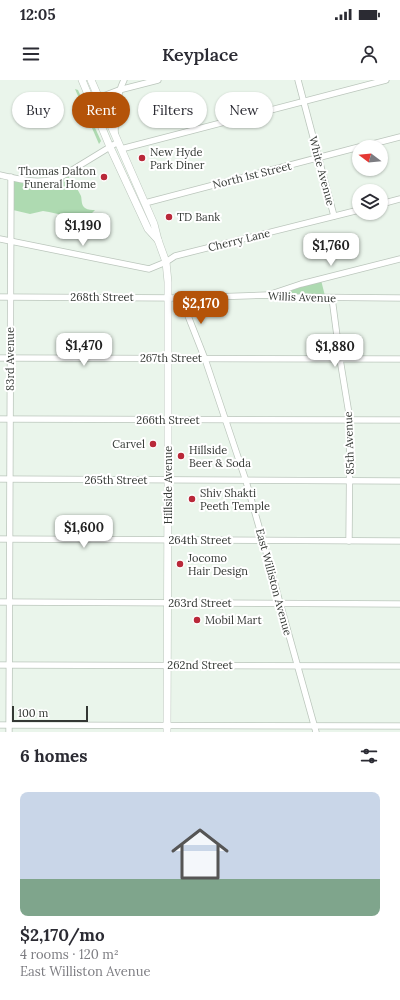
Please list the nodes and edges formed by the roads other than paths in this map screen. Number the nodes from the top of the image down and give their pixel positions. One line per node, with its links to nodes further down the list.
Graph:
1 (82, 80): 15 (main road, Hillside Avenue)
2 (91, 80): 8 (main road, Hillside Avenue)
3 (124, 80): 7 (street)
4 (158, 80): 7 (street)
5 (298, 80): 10 (street, White Avenue)
6 (386, 80): 10 (street)
7 (119, 90): 9 (street); 13 (street)
8 (96, 92)
9 (114, 92)
10 (304, 102): 17 (street); 18 (street, White Avenue)
11 (112, 128): 13 (main road, Hillside Avenue)
12 (400, 137): 14 (street, North 1st Street)
13 (117, 140): 15 (street); 17 (main road, Hillside Avenue)
14 (388, 140)
15 (110, 147): 20 (street); 27 (main road, Hillside Avenue)
16 (352, 149): 18 (street, North 1st Street)
17 (121, 150): 23 (main road, Hillside Avenue)
18 (319, 158): 23 (street, North 1st Street); 25 (street, White Avenue)
19 (0, 175): 20 (street)
20 (11, 178): 28 (street, 83rd Avenue)
21 (400, 199): 22 (street)
22 (388, 202)
23 (145, 203): 27 (main road, Hillside Avenue)
24 (352, 212): 25 (street, Cherry Lane)
25 (334, 216): 30 (street, Cherry Lane)
26 (0, 239): 28 (street, Cherry Lane)
27 (158, 240): 30 (main road, Hillside Avenue)
28 (10, 241): 30 (street, Cherry Lane); 33 (street, 83rd Avenue)
29 (400, 259): 31 (street)
30 (166, 262): 34 (main road, Hillside Avenue)
31 (267, 295): 35 (street, Willis Avenue); 37 (street, Willis Avenue)
32 (0, 297): 33 (street, 268th Street)
33 (10, 297): 34 (street, 268th Street); 40 (street, 83rd Avenue)
34 (168, 297): 36 (street, 268th Street); 41 (main road, Hillside Avenue)
35 (204, 297): 36 (street, 268th Street)
36 (181, 298): 42 (street, East Williston Avenue)
37 (332, 298): 38 (street, Willis Avenue); 43 (street, 85th Avenue)
38 (400, 298)
39 (0, 358): 40 (street, 267th Street)
40 (10, 358): 41 (street, 267th Street); 46 (street, 83rd Avenue)
41 (168, 358): 42 (street, 267th Street); 47 (main road, Hillside Avenue)
42 (205, 359): 43 (street, 267th Street); 48 (street, East Williston Avenue)
43 (340, 359): 44 (street, 267th Street); 49 (street, 85th Avenue)
44 (400, 359)
45 (0, 419): 46 (street, 266th Street)
46 (10, 419): 47 (street, 266th Street); 52 (street, 83rd Avenue)
47 (168, 420): 48 (street, 266th Street); 53 (main road, Hillside Avenue)
48 (226, 420): 49 (street, 266th Street); 54 (street, East Williston Avenue)
49 (350, 420): 50 (street, 266th Street); 55 (street, 85th Avenue)
50 (400, 420)
51 (0, 479): 52 (street, 265th Street)
52 (10, 479): 53 (street, 265th Street); 58 (street, 83rd Avenue)
53 (168, 480): 54 (street, 265th Street); 59 (main road, Hillside Avenue)
54 (246, 480): 55 (street, 265th Street); 60 (street, East Williston Avenue)
55 (350, 481): 56 (street, 265th Street); 61 (street, 85th Avenue)
56 (400, 481)
57 (0, 539): 58 (street, 264th Street)
58 (9, 539): 59 (street, 264th Street); 64 (street, 83rd Avenue)
59 (168, 540): 60 (street, 264th Street); 65 (main road, Hillside Avenue)
60 (263, 541): 61 (street, 264th Street); 66 (street, East Williston Avenue)
61 (350, 541): 62 (street, 264th Street)
62 (400, 541)
63 (0, 602): 64 (street, 263rd Street)
64 (9, 602): 65 (street, 263rd Street); 69 (street, 83rd Avenue)
65 (168, 603): 66 (street, 263rd Street); 70 (main road, Hillside Avenue)
66 (280, 603): 67 (street, 263rd Street); 71 (street, East Williston Avenue)
67 (400, 604)
68 (0, 664): 69 (street, 262nd Street)
69 (9, 665): 70 (street, 262nd Street); 74 (street, 83rd Avenue)
70 (167, 665): 71 (street, 262nd Street); 77 (main road, Hillside Avenue)
71 (297, 666): 72 (street, 262nd Street); 75 (street, East Williston Avenue)
72 (400, 666)
73 (0, 725): 74 (street)
74 (9, 725): 77 (street); 78 (street, 83rd Avenue)
75 (314, 726): 76 (street); 77 (street); 79 (street, East Williston Avenue)
76 (400, 726)
77 (167, 729)
78 (9, 732)
79 (316, 732)

